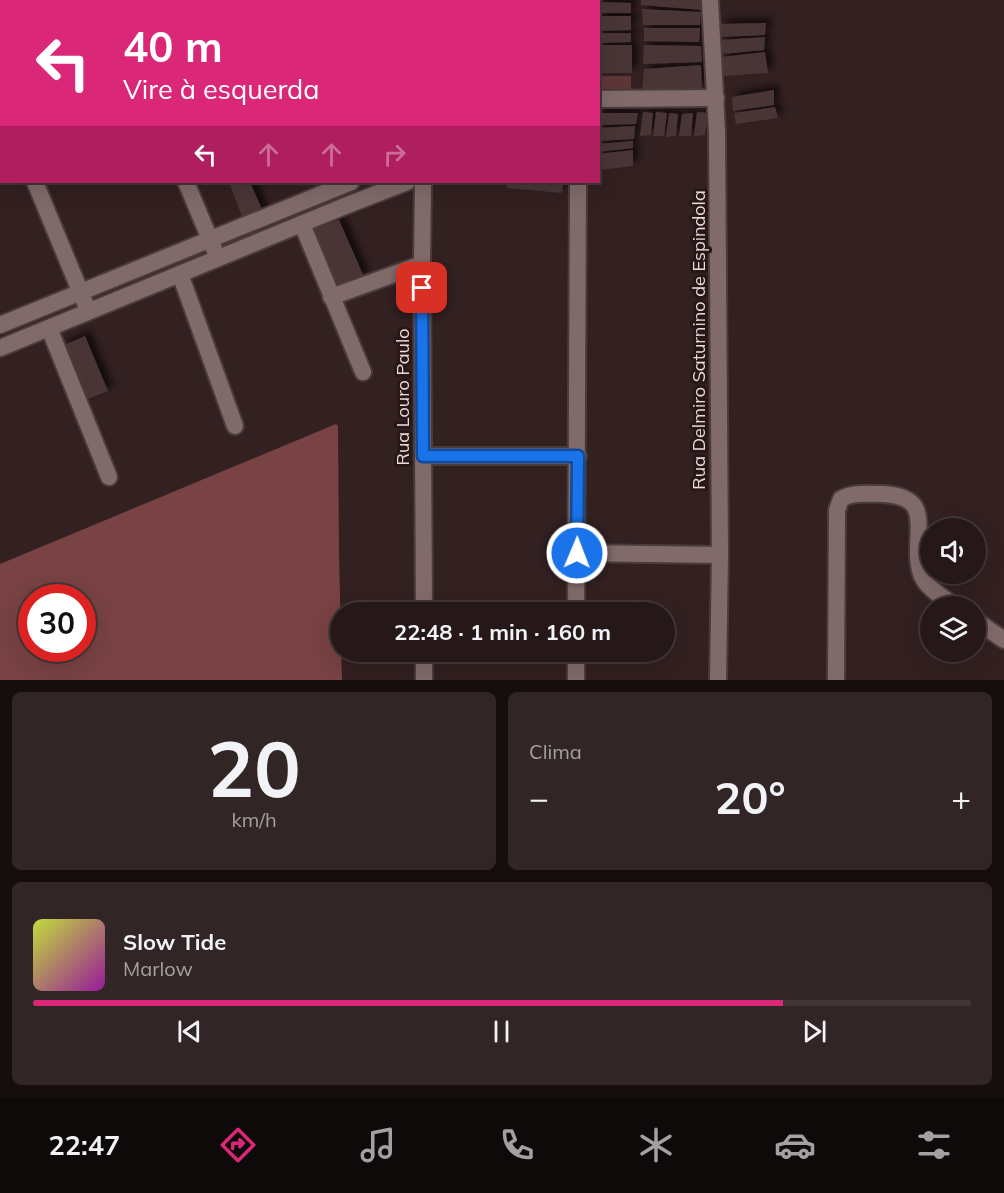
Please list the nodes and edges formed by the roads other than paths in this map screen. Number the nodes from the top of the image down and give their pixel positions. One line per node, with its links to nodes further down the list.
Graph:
1 (710, 0): 2 (street, Rua Delmiro Saturnino de Espindola)
2 (716, 98): 3 (street); 28 (street, Rua Delmiro Saturnino de Espindola)
3 (600, 99)
4 (35, 183): 16 (street)
5 (186, 183): 12 (street)
6 (341, 183): 10 (street); 12 (street)
7 (405, 183): 10 (street)
8 (423, 183): 14 (street, Rua Louro Paulo)
9 (578, 183): 25 (street)
10 (345, 206): 11 (street)
11 (302, 224): 13 (street); 17 (street)
12 (210, 239): 13 (street); 16 (street)
13 (218, 258): 15 (street)
14 (422, 264): 17 (street); 24 (street, Rua Louro Paulo)
15 (180, 274): 18 (street); 23 (street)
16 (80, 292): 18 (street); 19 (street)
17 (331, 297): 22 (street)
18 (89, 312): 20 (street)
19 (0, 325)
20 (49, 328): 21 (street); 26 (street)
21 (0, 348)
22 (363, 372)
23 (235, 426)
24 (423, 456): 25 (street); 30 (street, Rua Louro Paulo)
25 (578, 456): 27 (street)
26 (109, 477)
27 (577, 553): 28 (street); 31 (street)
28 (720, 555): 38 (street, Rua Delmiro Saturnino de Espindola)
29 (942, 596): 39 (street)
30 (424, 602)
31 (576, 602)
32 (986, 628): 33 (street)
33 (1004, 640)
34 (424, 662): 36 (street)
35 (576, 662): 37 (street)
36 (424, 680)
37 (576, 680)
38 (718, 680)
39 (836, 680)

